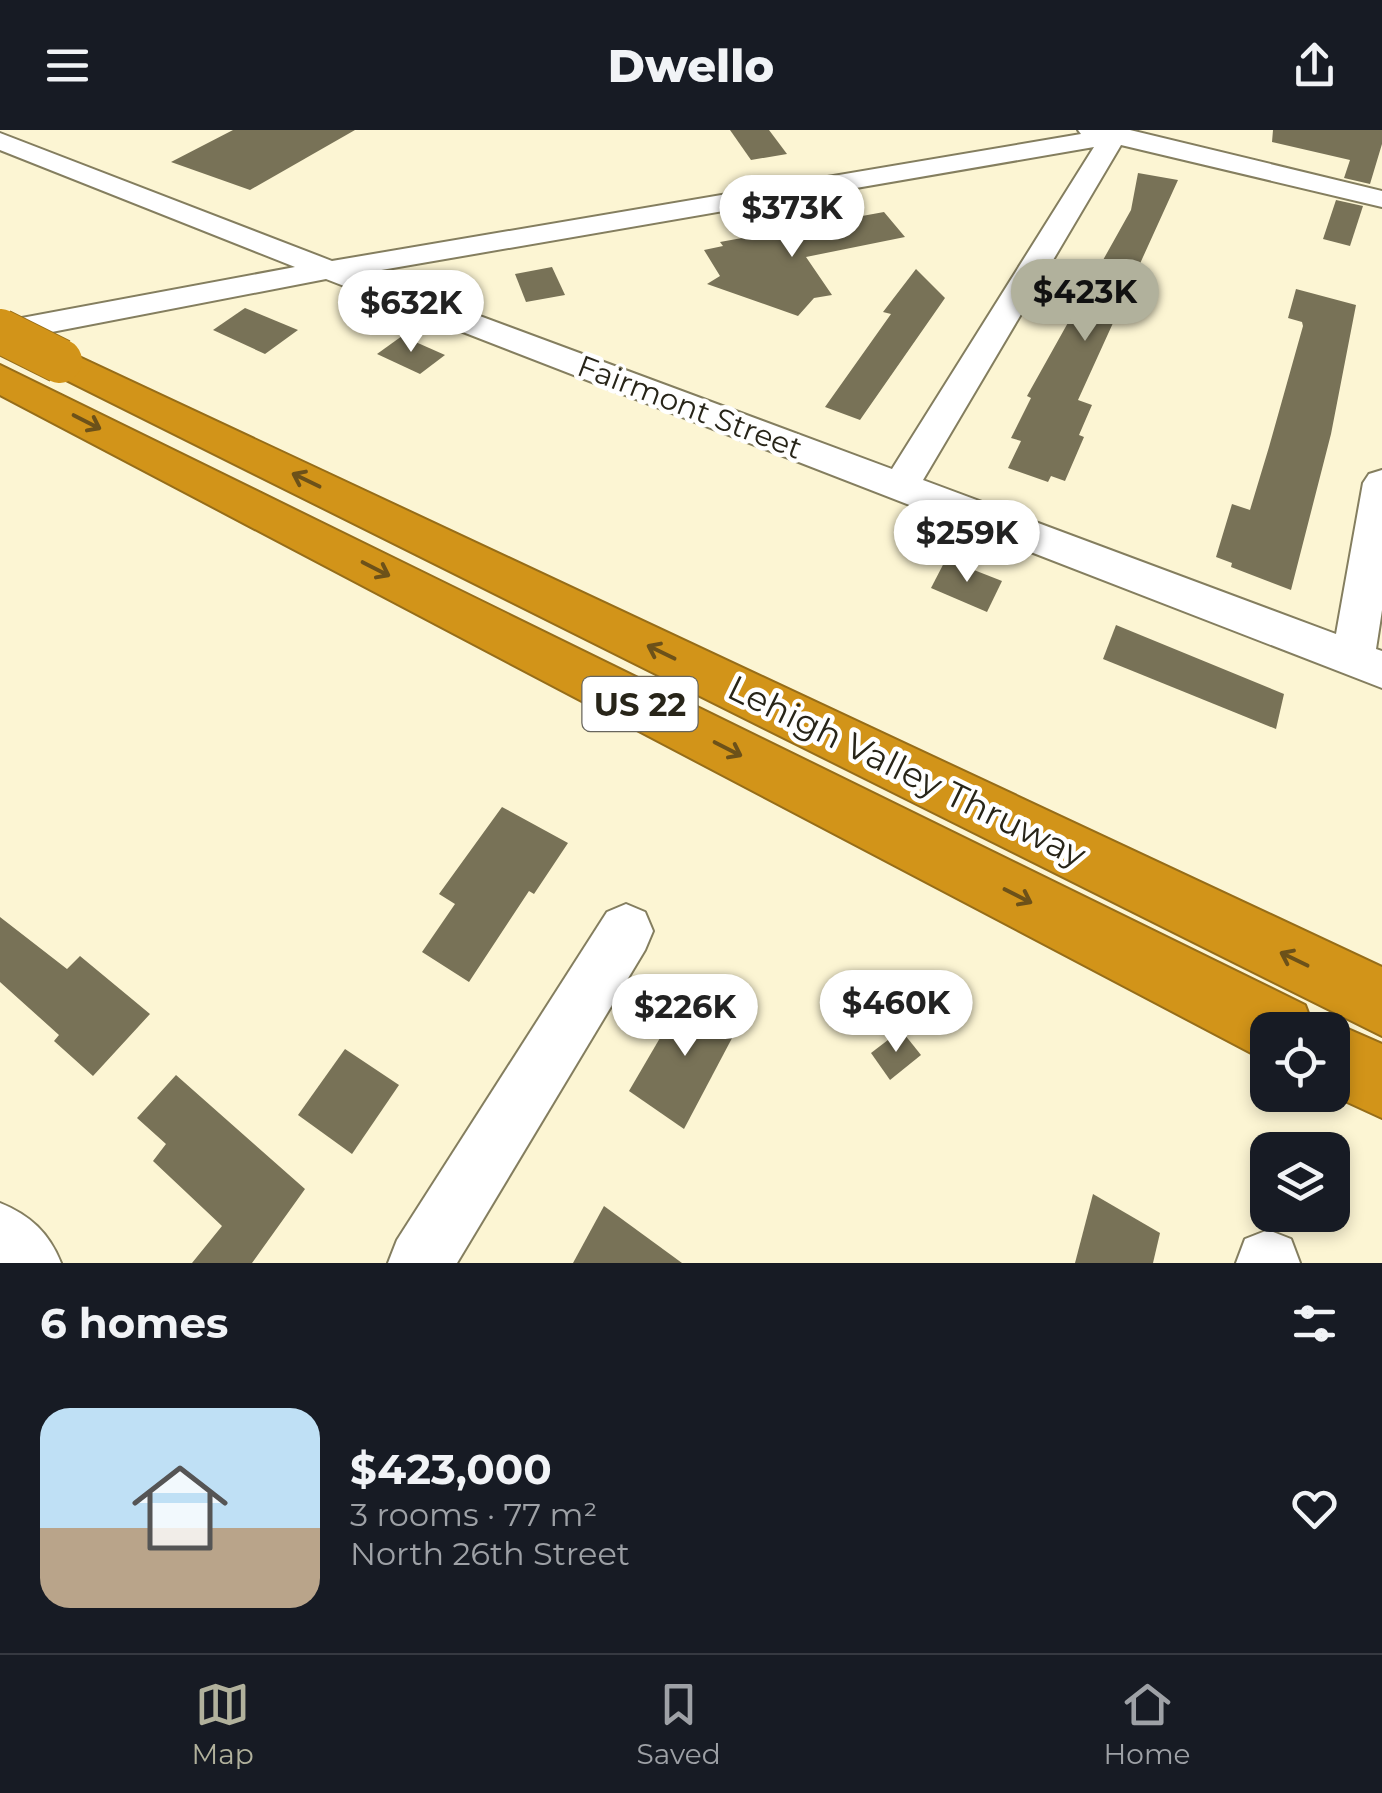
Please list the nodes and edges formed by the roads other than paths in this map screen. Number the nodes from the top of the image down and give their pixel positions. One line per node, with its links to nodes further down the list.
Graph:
1 (1108, 132): 3 (street); 4 (street); 8 (street)
2 (0, 141): 4 (street, Fairmont Street)
3 (1382, 199)
4 (329, 270): 5 (street); 8 (street, Fairmont Street)
5 (0, 332): 11 (highway, Lehigh Valley Thruway / US 22, one-way to 5, bridge)
6 (0, 378): 12 (highway, Lehigh Valley Thruway / US 22, one-way to 12)
7 (1382, 483): 9 (street)
8 (900, 487): 9 (street, Fairmont Street)
9 (1367, 665)
10 (626, 930): 17 (street)
11 (1382, 1002)
12 (1250, 1015)
13 (1350, 1065): 14 (highway)
14 (1382, 1082)
15 (0, 1235): 16 (street)
16 (30, 1263)
17 (420, 1263)

